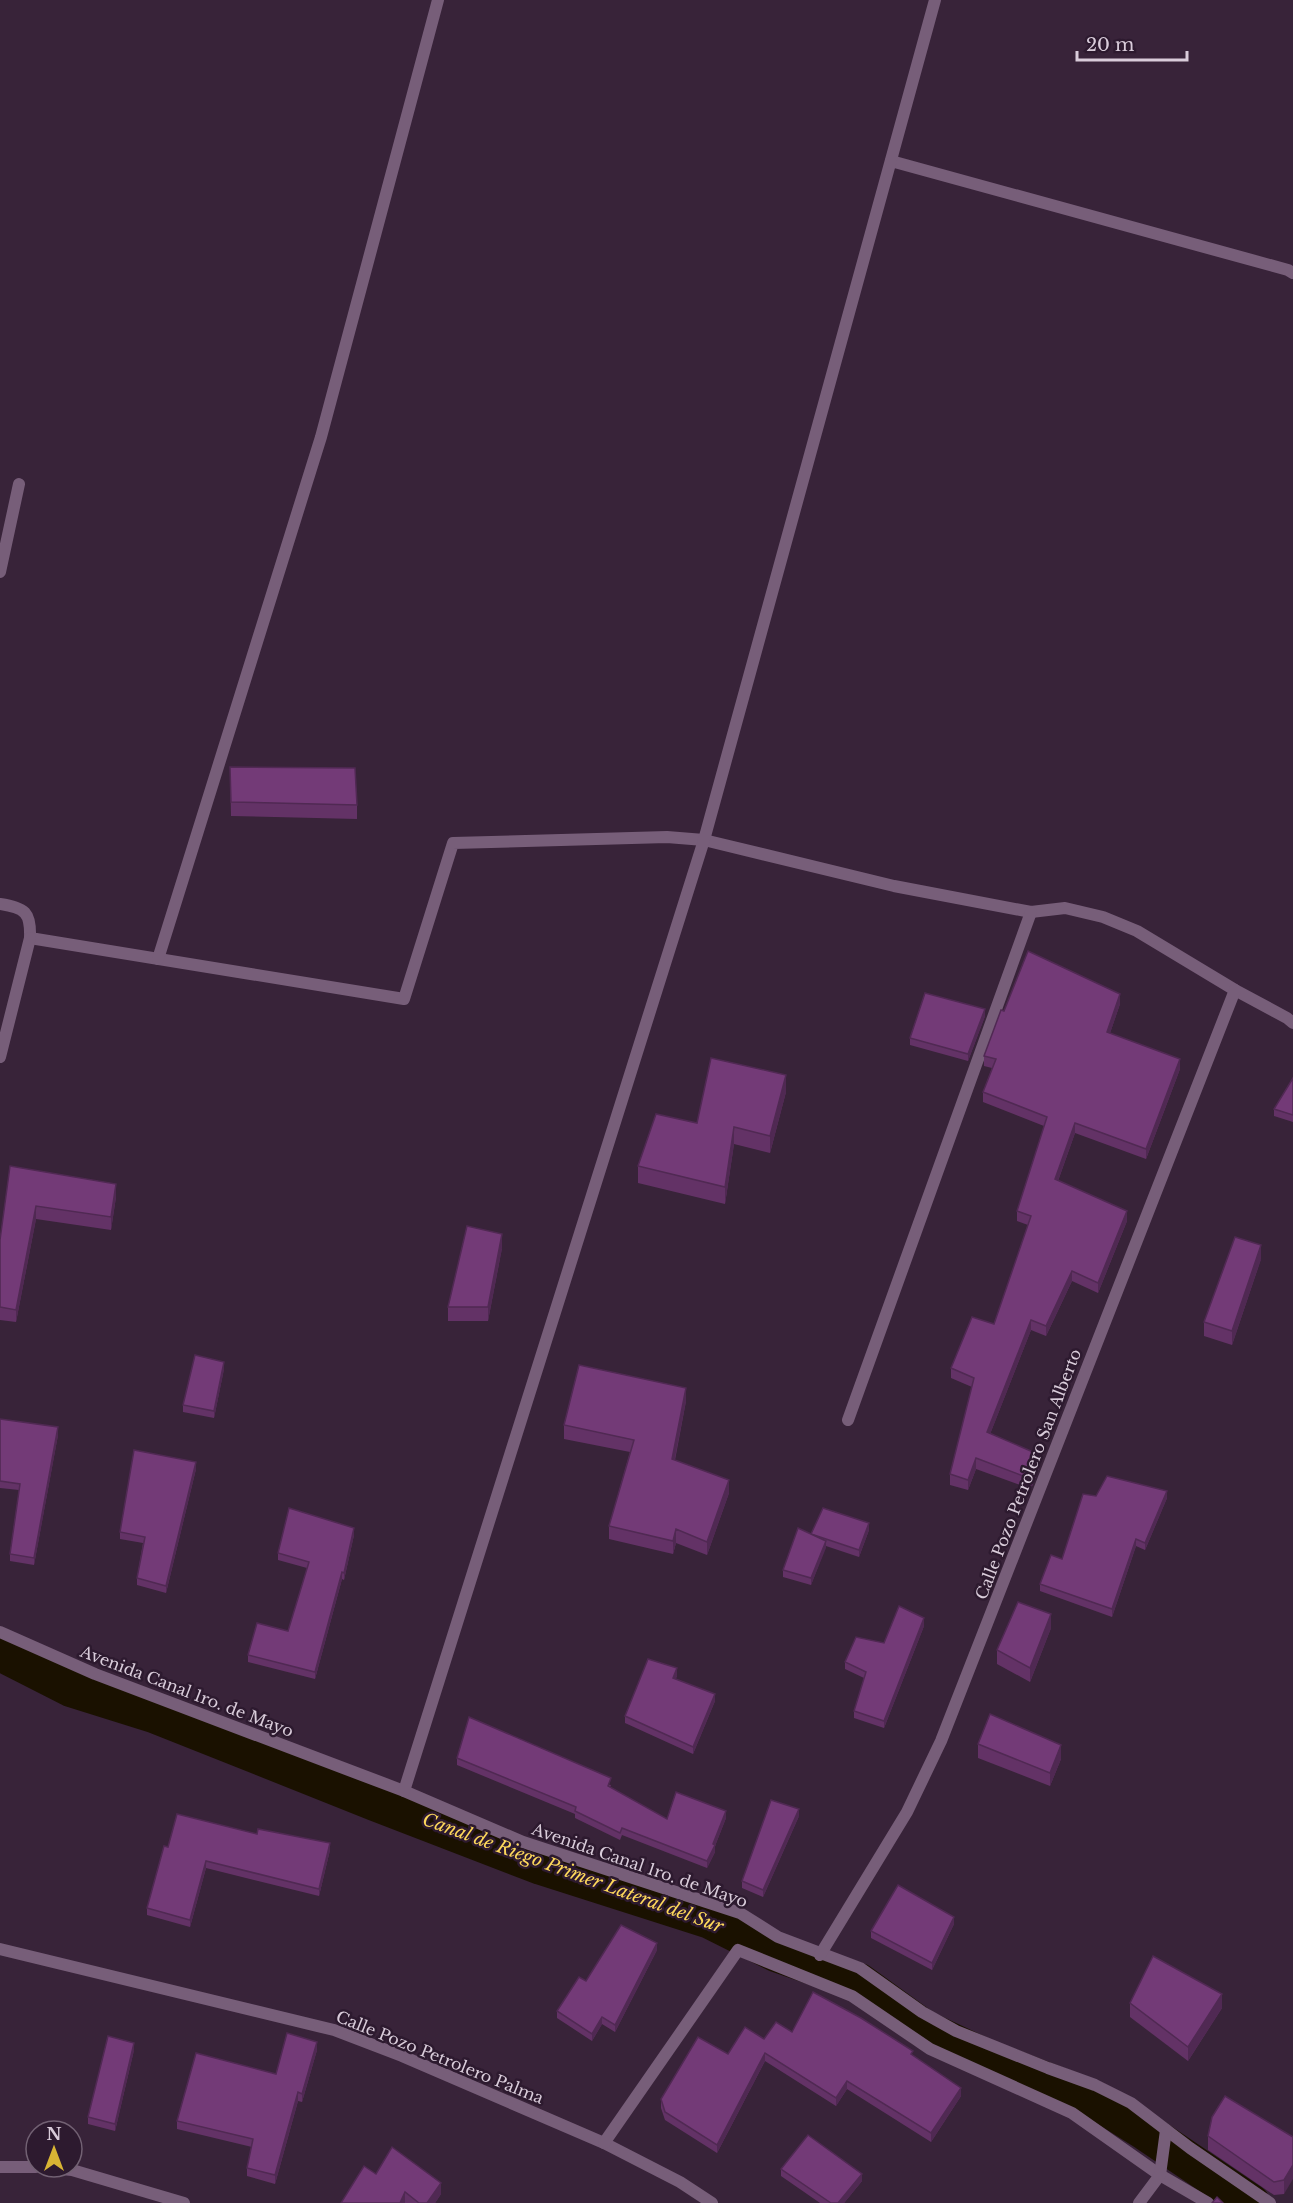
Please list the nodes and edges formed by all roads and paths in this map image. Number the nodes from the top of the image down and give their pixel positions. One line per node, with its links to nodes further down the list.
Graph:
1 (438, 0): 11 (street)
2 (935, 0): 3 (street)
3 (891, 161): 4 (street); 7 (street)
4 (1293, 273)
5 (19, 484): 6 (street)
6 (0, 572)
7 (704, 840): 9 (street); 11 (street); 17 (street)
8 (0, 904): 10 (street)
9 (1030, 912): 12 (street); 15 (street)
10 (30, 938): 11 (street); 14 (street)
11 (158, 959)
12 (1235, 990): 13 (street); 19 (street, Calle Pozo Petrolero San Alberto)
13 (1293, 1023)
14 (0, 1057)
15 (848, 1420)
16 (0, 1632): 17 (street, Avenida Canal 1ro. de Mayo)
17 (404, 1791): 19 (street, Avenida Canal 1ro. de Mayo)
18 (0, 1949): 21 (street, Calle Pozo Petrolero Palma)
19 (820, 1954): 20 (street, Avenida Canal 1ro. de Mayo)
20 (1166, 2130): 25 (street); 30 (street, Avenida Canal 1ro. de Mayo)
21 (604, 2143): 25 (street); 27 (street, Calle Pozo Petrolero Palma)
22 (24, 2167): 23 (street)
23 (0, 2168)
24 (84, 2174): 26 (street)
25 (1160, 2175): 28 (street); 29 (street)
26 (184, 2203)
27 (712, 2203)
28 (1139, 2203)
29 (1208, 2203)
30 (1270, 2203)

